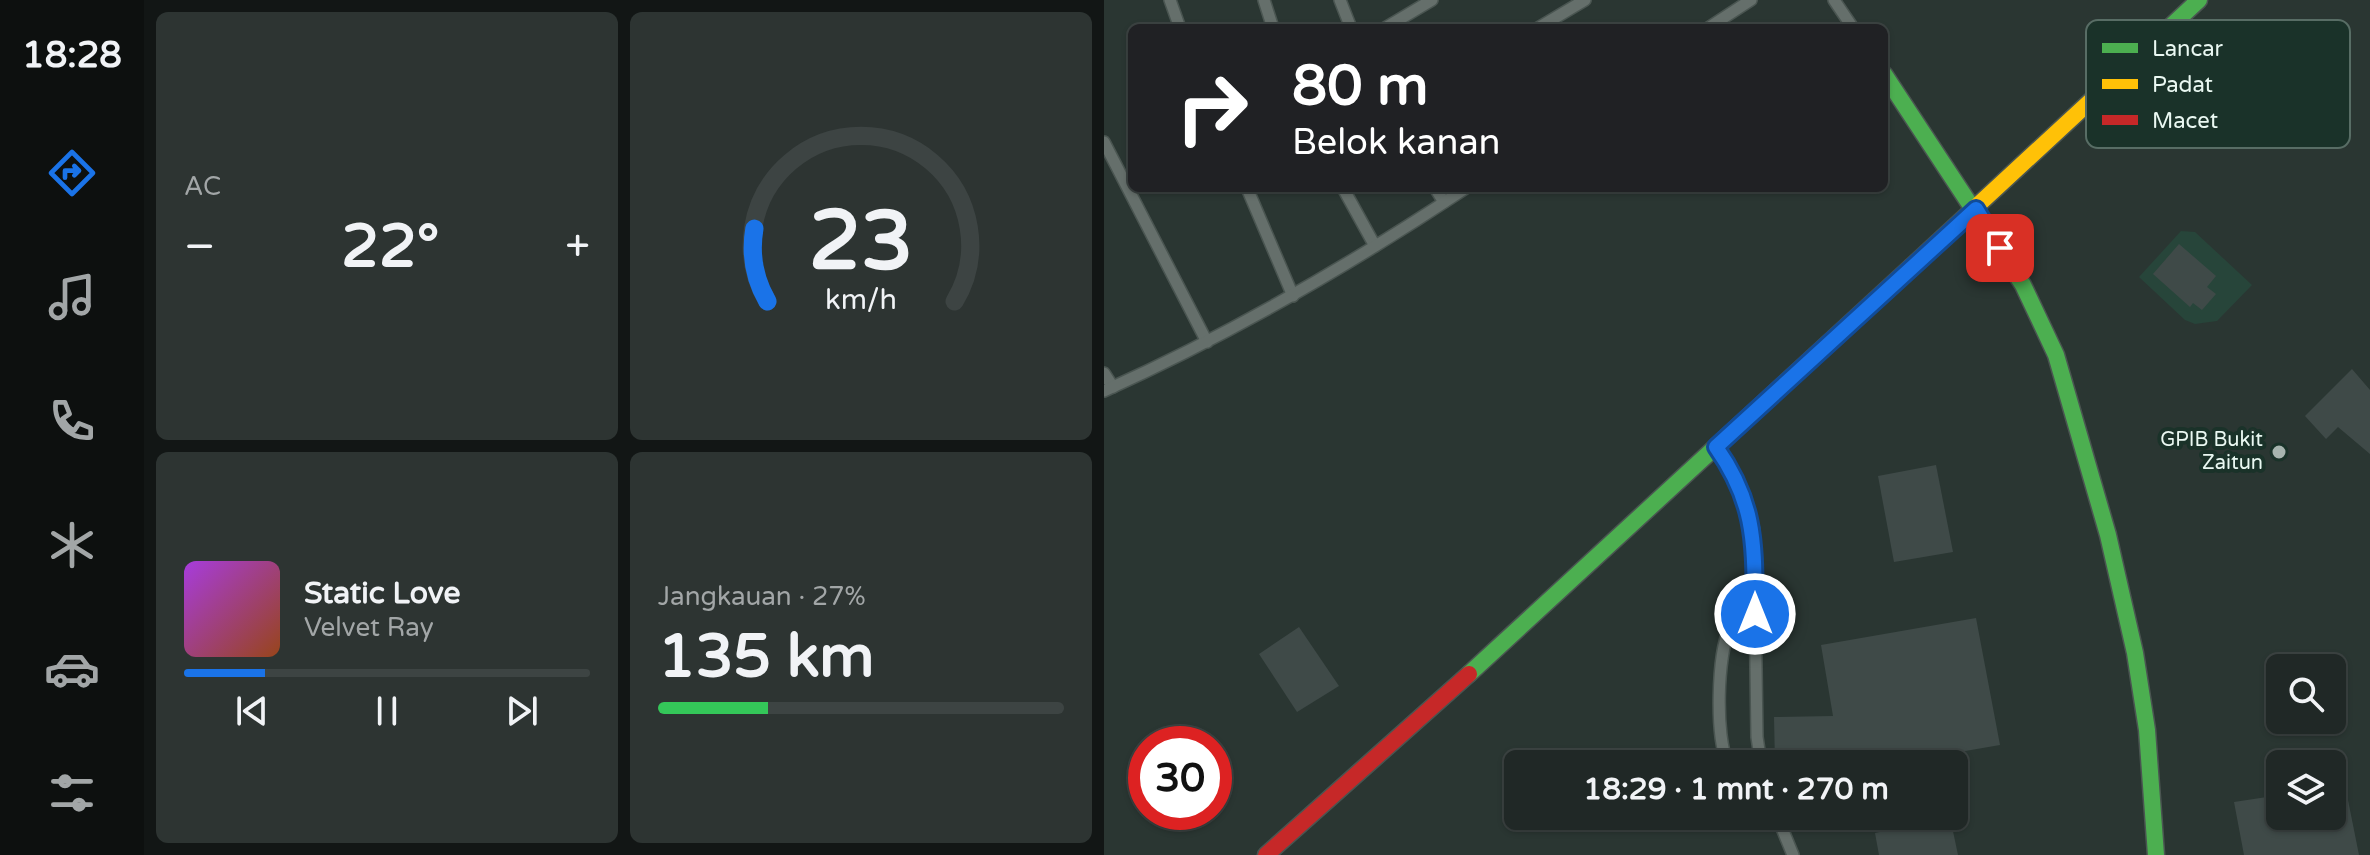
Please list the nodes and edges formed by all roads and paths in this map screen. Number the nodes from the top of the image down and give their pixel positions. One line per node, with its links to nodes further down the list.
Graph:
1 (1170, 0): 10 (street)
2 (1264, 0): 11 (street)
3 (1340, 0): 12 (street)
4 (1432, 0): 13 (street)
5 (1585, 0): 14 (street)
6 (1751, 0): 15 (street)
7 (1834, 0): 16 (street)
8 (2199, 0): 9 (street)
9 (2178, 20)
10 (1179, 24)
11 (1272, 24)
12 (1349, 24)
13 (1392, 24)
14 (1545, 24)
15 (1714, 24)
16 (1850, 24)
17 (1888, 80): 27 (street)
18 (2086, 106): 27 (street)
19 (1104, 142): 20 (street)
20 (1128, 189)
21 (1130, 192): 30 (street)
22 (1249, 192): 29 (street)
23 (1345, 192): 28 (street)
24 (1438, 192): 26 (street)
25 (1460, 192): 26 (street)
26 (1444, 202): 28 (street)
27 (1976, 209): 33 (street); 40 (street)
28 (1375, 246): 29 (street)
29 (1293, 296): 30 (street)
30 (1207, 342): 32 (street)
31 (1104, 373): 32 (street)
32 (1108, 389)
33 (1716, 447): 34 (street); 38 (street)
34 (1754, 589): 35 (street); 36 (street)
35 (1722, 750)
36 (1759, 750)
37 (1783, 830): 39 (street)
38 (1266, 855)
39 (1793, 855)
40 (2156, 855)

